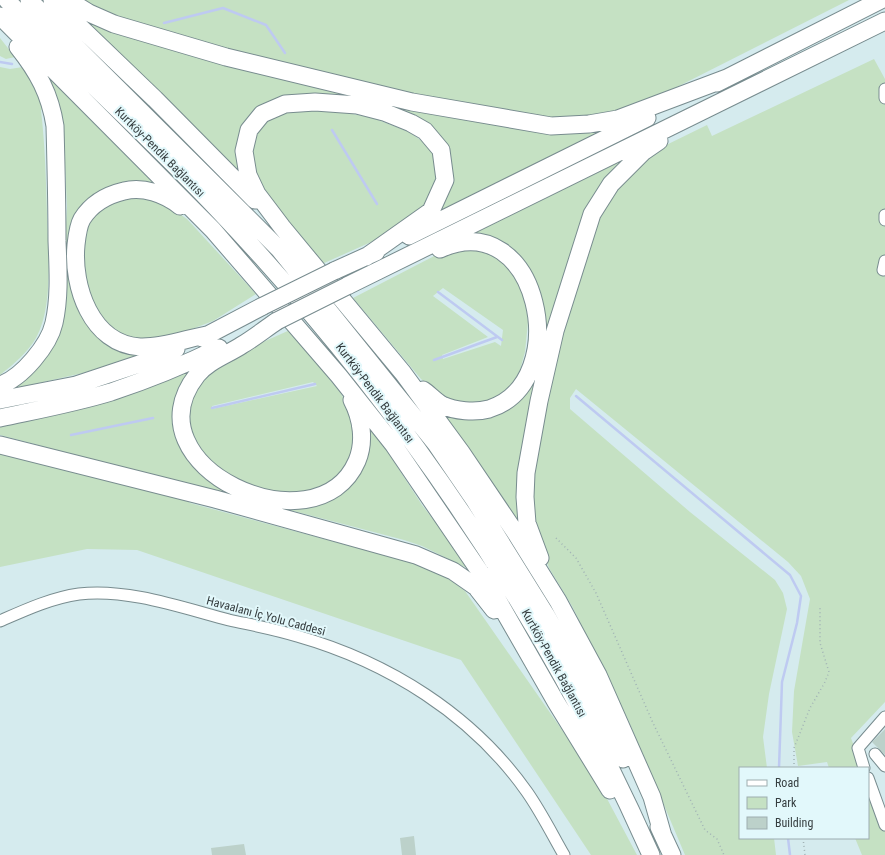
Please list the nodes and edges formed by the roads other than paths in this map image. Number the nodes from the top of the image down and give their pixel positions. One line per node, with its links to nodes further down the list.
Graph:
1 (7, 0): 39 (highway, Kurtköy-Pendik Bağlantısı)
2 (29, 0): 36 (highway, Kurtköy-Pendik Bağlantısı)
3 (52, 0): 15 (highway)
4 (68, 0): 9 (highway)
5 (881, 0): 9 (highway)
6 (0, 16): 16 (highway)
7 (885, 21): 12 (highway)
8 (0, 25): 23 (highway)
9 (727, 78): 17 (highway)
10 (885, 89): 11 (lane)
11 (885, 98)
12 (687, 119): 18 (highway); 27 (highway)
13 (885, 215): 14 (lane)
14 (885, 220)
15 (282, 228): 17 (highway); 21 (highway)
16 (213, 230): 20 (highway); 22 (highway)
17 (366, 257): 20 (highway, bridge)
18 (372, 273): 19 (highway, bridge); 21 (highway)
19 (277, 321): 22 (highway); 25 (highway)
20 (211, 334): 24 (highway)
21 (403, 373): 27 (highway)
22 (339, 376): 29 (highway)
23 (0, 385)
24 (0, 400)
25 (0, 418)
26 (0, 444): 29 (highway)
27 (558, 601): 36 (highway)
28 (0, 621): 37 (lane, Havaalanı İç Yolu Caddesi)
29 (532, 658): 38 (highway)
30 (885, 717): 33 (lane)
31 (875, 754): 32 (lane)
32 (885, 766)
33 (864, 767)
34 (869, 781): 35 (lane)
35 (885, 825)
36 (664, 836): 40 (highway, Kurtköy-Pendik Bağlantısı)
37 (564, 855)
38 (646, 855)
39 (651, 855)
40 (672, 855)

